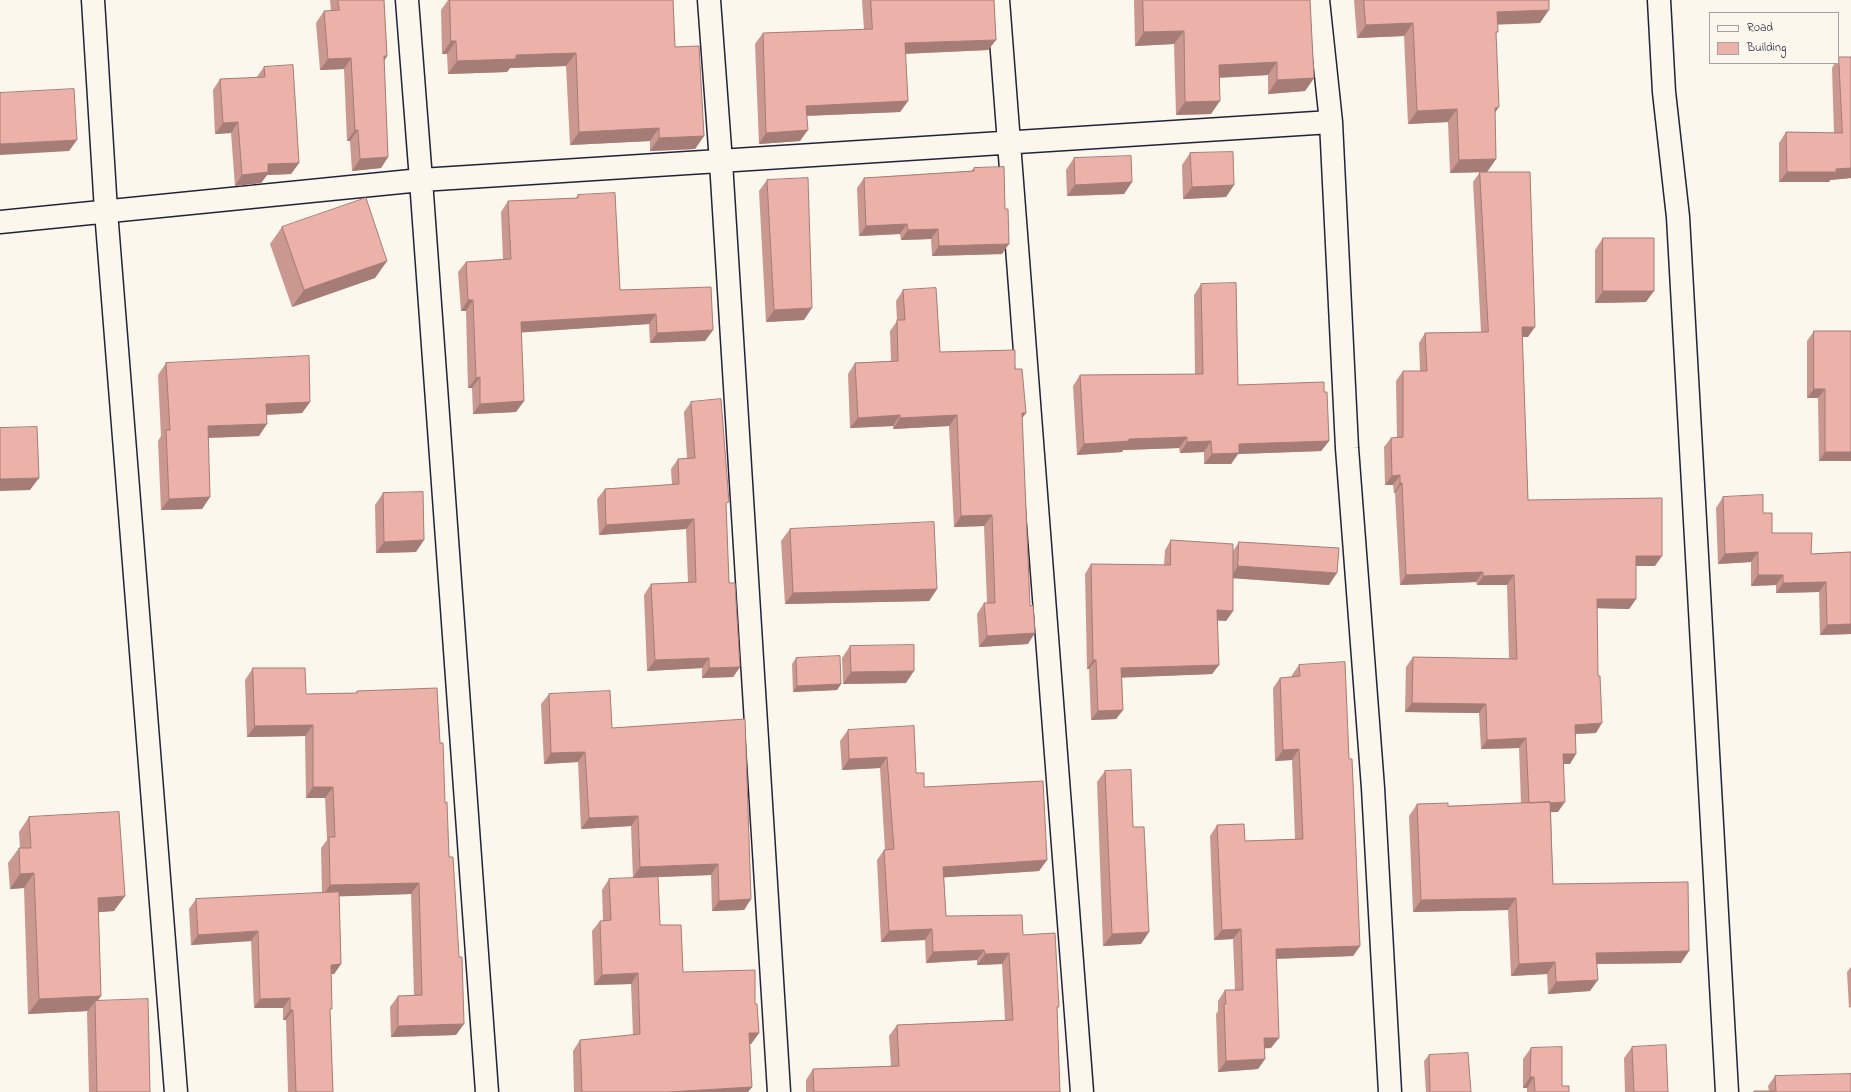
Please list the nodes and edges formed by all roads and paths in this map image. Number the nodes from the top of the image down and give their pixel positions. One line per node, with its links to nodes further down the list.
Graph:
1 (93, 0): 11 (street)
2 (407, 0): 10 (street)
3 (708, 0): 9 (street)
4 (998, 0): 8 (street)
5 (1318, 0): 7 (street)
6 (1659, 0): 18 (street)
7 (1331, 122): 8 (street); 17 (street)
8 (1010, 143): 9 (street); 16 (street)
9 (721, 162): 10 (street); 15 (street)
10 (422, 180): 11 (street); 14 (street)
11 (106, 210): 12 (street); 13 (street)
12 (0, 222)
13 (176, 1092)
14 (488, 1092)
15 (779, 1092)
16 (1082, 1092)
17 (1390, 1092)
18 (1727, 1092)

